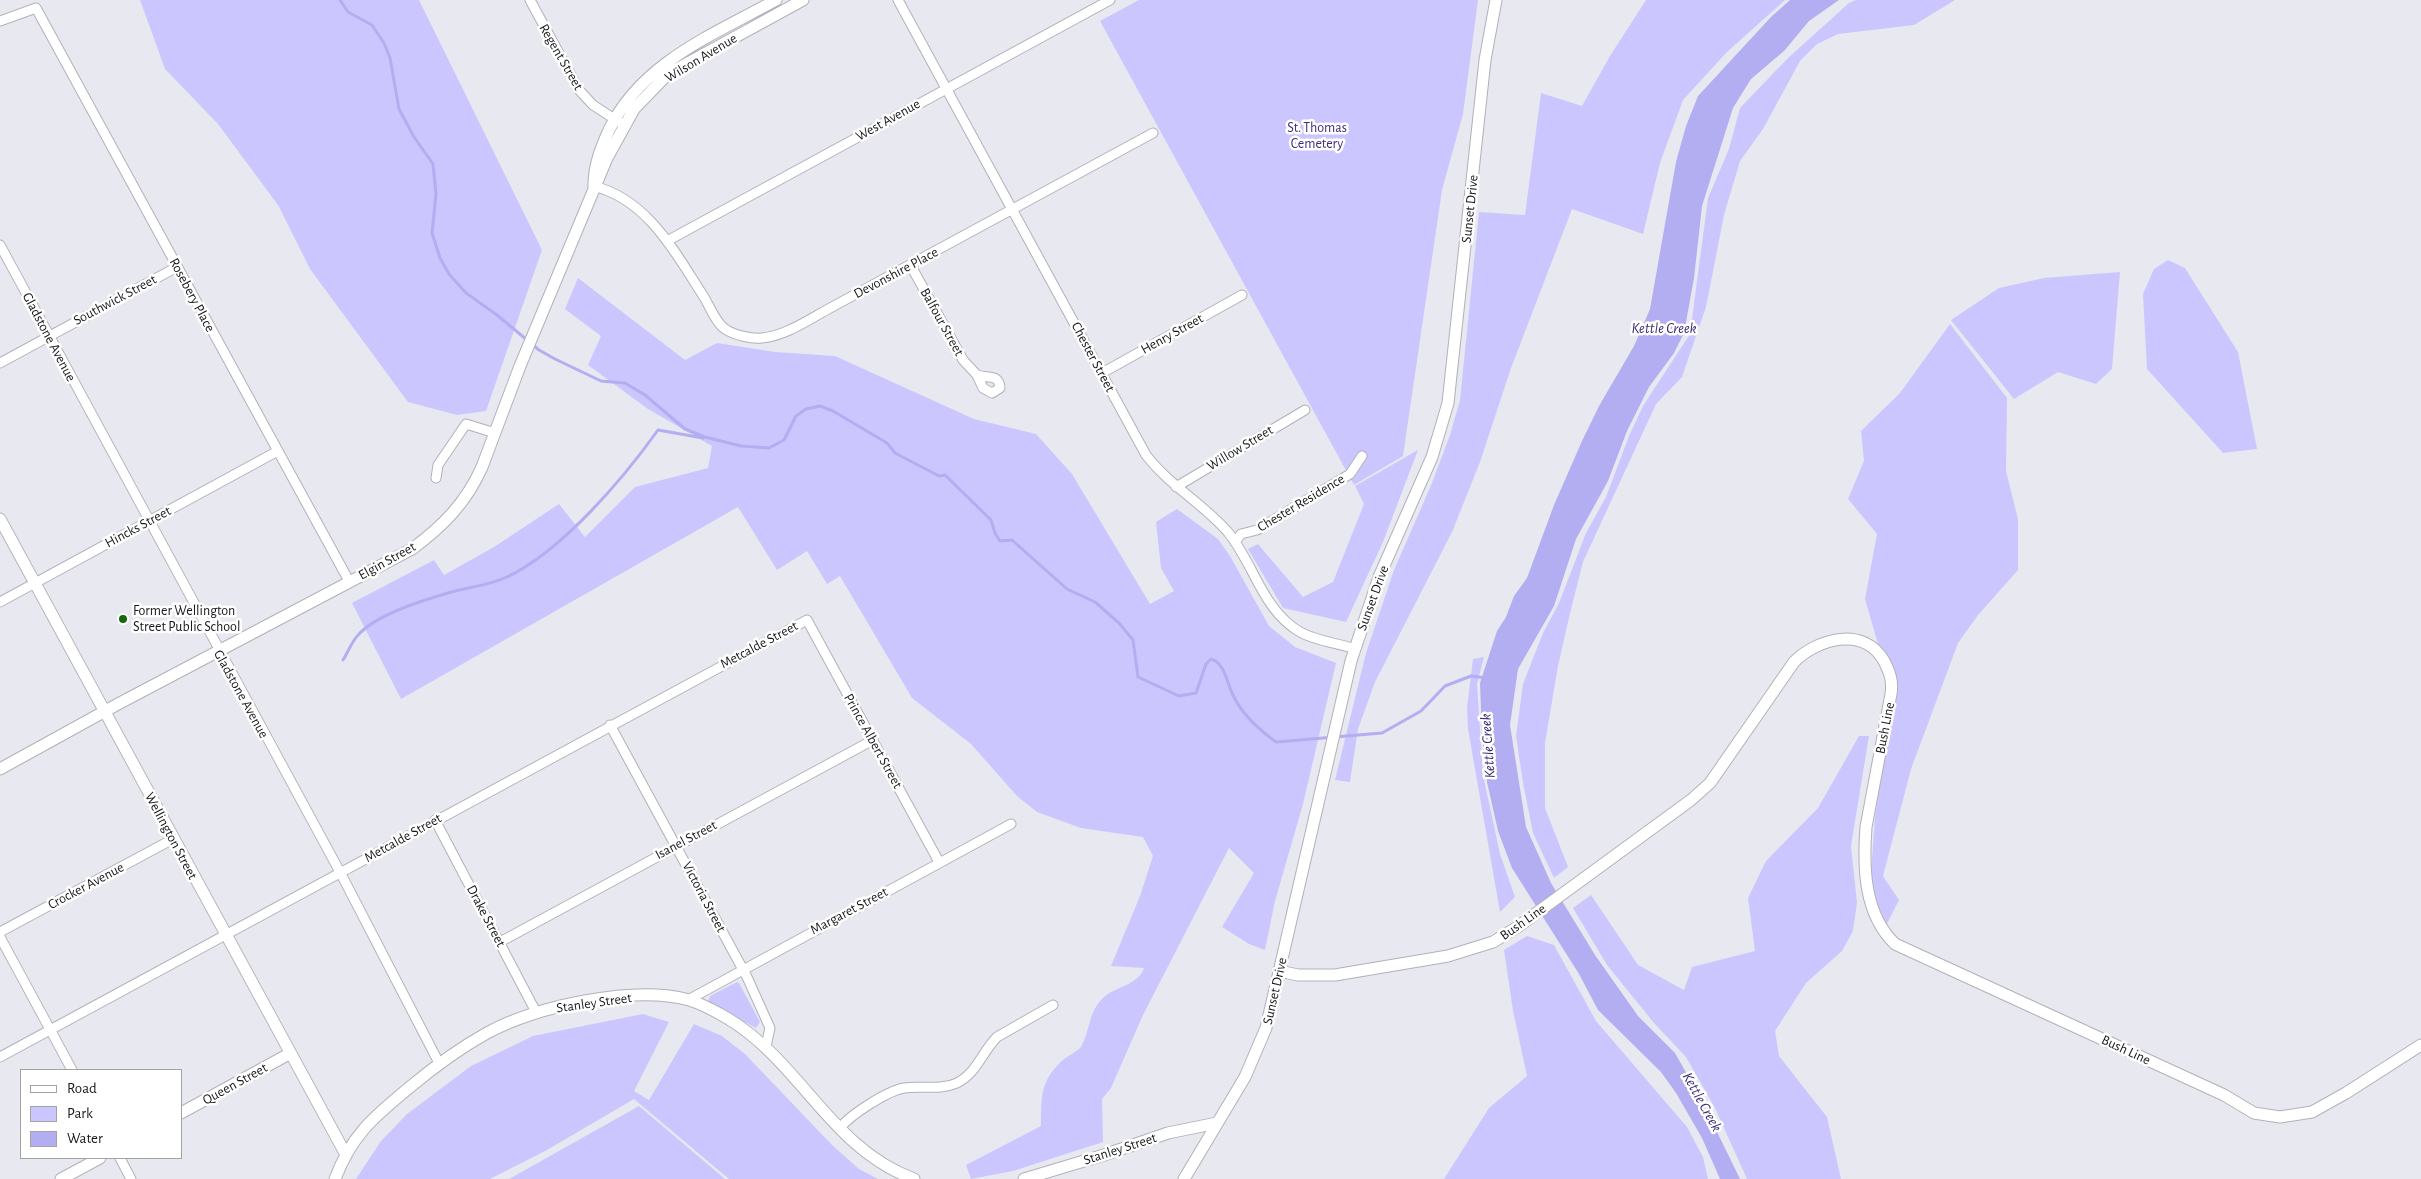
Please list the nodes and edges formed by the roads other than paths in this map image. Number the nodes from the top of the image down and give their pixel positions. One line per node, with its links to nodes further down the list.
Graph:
1 (530, 0): 9 (street, Regent Street)
2 (776, 0): 9 (street, Wilson Avenue)
3 (803, 0): 9 (street, Wilson Avenue)
4 (898, 0): 8 (street, Chester Street)
5 (1110, 0): 8 (street, West Avenue)
6 (1496, 0): 35 (street, Sunset Drive)
7 (0, 21): 16 (street, Rosebery Place)
8 (946, 88): 12 (street, Chester Street); 13 (street, West Avenue)
9 (619, 122): 11 (street, Wilson Avenue)
10 (1153, 133): 12 (street, Devonshire Place)
11 (594, 186): 13 (street); 23 (street, Elgin Street)
12 (1013, 210): 15 (street, Devonshire Place); 20 (street, Chester Street)
13 (667, 241): 15 (street, Devonshire Place)
14 (0, 245): 18 (street, Gladstone Avenue)
15 (910, 266): 21 (street, Balfour Street)
16 (177, 267): 18 (street, Southwick Street); 24 (street, Rosebery Place)
17 (1242, 295): 20 (street, Henry Street)
18 (48, 336): 19 (street, Southwick Street); 29 (street, Gladstone Avenue)
19 (0, 363)
20 (1102, 373): 27 (street, Chester Street)
21 (977, 375)
22 (1304, 410): 27 (street, Willow Street)
23 (495, 433): 26 (street); 31 (street, Elgin Street)
24 (276, 452): 29 (street, Hincks Street); 31 (street, Rosebery Place)
25 (1362, 456): 30 (street, Chester Residence)
26 (436, 478)
27 (1176, 487): 30 (street, Chester Street)
28 (0, 519): 32 (street, Wellington Street)
29 (149, 521): 32 (street, Hincks Street); 36 (street, Gladstone Avenue)
30 (1235, 542): 35 (street, Chester Street)
31 (349, 582): 36 (street, Elgin Street)
32 (35, 583): 33 (street, Hincks Street); 37 (street, Wellington Street)
33 (0, 602)
34 (807, 620): 38 (street, Metcalde Street); 39 (street, Prince Albert Street)
35 (1355, 648): 52 (street, Sunset Drive)
36 (218, 651): 37 (street, Elgin Street); 46 (street, Gladstone Avenue)
37 (104, 711): 40 (street, Elgin Street); 43 (street, Wellington Street)
38 (610, 725): 41 (street, Metcalde Street); 44 (street, Victoria Street)
39 (873, 740): 44 (street, Isanel Street); 45 (street, Prince Albert Street)
40 (0, 769)
41 (435, 820): 46 (street, Metcalde Street); 50 (street, Drake Street)
42 (1011, 824): 45 (street, Margaret Street)
43 (173, 839): 47 (street, Crocker Avenue); 48 (street, Wellington Street)
44 (676, 846): 50 (street, Isanel Street); 51 (street, Victoria Street)
45 (939, 862): 51 (street, Margaret Street)
46 (340, 872): 48 (street, Metcalde Street); 61 (street, Gladstone Avenue)
47 (0, 932)
48 (224, 934): 56 (street, Metcalde Street); 59 (street, Wellington Street)
49 (0, 937): 56 (street)
50 (500, 942): 55 (street, Drake Street)
51 (742, 969): 53 (street, Margaret Street); 58 (street, Victoria Street)
52 (1279, 972): 57 (street, Bush Line); 64 (street, Sunset Drive)
53 (688, 1000): 55 (street, Stanley Street); 58 (street, Stanley Street)
54 (1053, 1005): 65 (street)
55 (536, 1012): 61 (street, Stanley Street)
56 (50, 1029): 60 (street, Metcalde Street); 62 (street)
57 (2421, 1045)
58 (766, 1046): 65 (street, Stanley Street)
59 (289, 1054): 63 (street, Queen Street); 66 (street, Wellington Street)
60 (0, 1057)
61 (439, 1063): 66 (street, Stanley Street)
62 (71, 1069)
63 (182, 1112)
64 (1217, 1123): 73 (street, Stanley Street); 74 (street, Sunset Drive)
65 (840, 1128): 72 (street, Stanley Street)
66 (345, 1153): 71 (street, Stanley Street)
67 (98, 1159): 69 (street)
68 (121, 1159): 70 (street)
69 (60, 1179)
70 (131, 1179)
71 (335, 1179)
72 (914, 1179)
73 (1024, 1179)
74 (1184, 1179)

